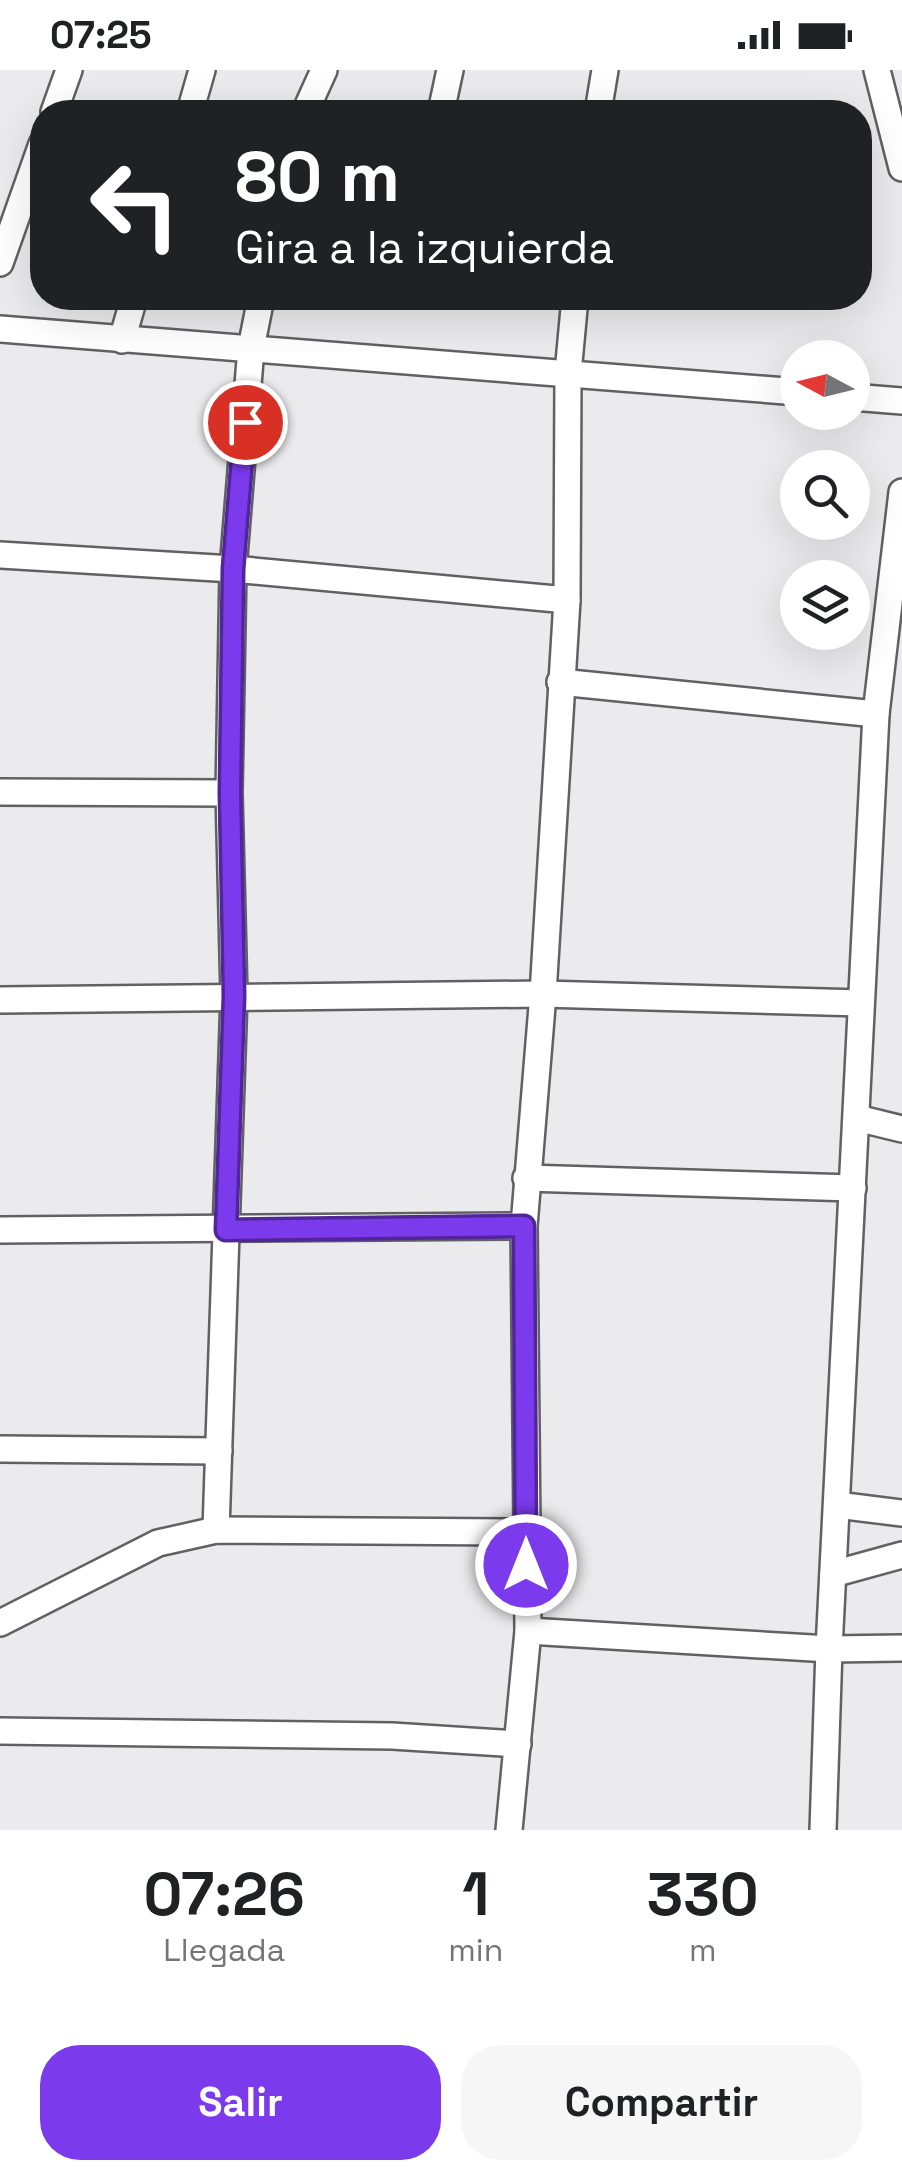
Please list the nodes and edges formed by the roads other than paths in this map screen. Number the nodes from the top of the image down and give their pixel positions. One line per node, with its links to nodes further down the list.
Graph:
1 (69, 70): 7 (street)
2 (202, 70): 8 (street)
3 (324, 70): 9 (street)
4 (450, 70): 10 (street)
5 (605, 70): 11 (street)
6 (878, 70): 12 (street)
7 (58, 100)
8 (193, 100)
9 (310, 100)
10 (444, 100)
11 (600, 100)
12 (894, 103): 13 (street)
13 (902, 168)
14 (30, 178): 15 (street)
15 (0, 263)
16 (131, 310): 20 (street)
17 (258, 310): 21 (street)
18 (574, 310): 22 (street)
19 (0, 328): 20 (street)
20 (122, 340): 21 (street)
21 (252, 348): 22 (street); 28 (street)
22 (568, 372): 23 (street); 29 (street)
23 (780, 390)
24 (870, 399): 25 (street)
25 (902, 402)
26 (902, 492): 31 (street)
27 (0, 555): 28 (street)
28 (233, 569): 29 (street); 33 (street)
29 (567, 600): 30 (street)
30 (560, 682): 31 (street); 34 (street)
31 (876, 714): 37 (street)
32 (0, 792): 33 (street)
33 (230, 793): 35 (street)
34 (543, 994): 35 (street); 37 (street); 40 (street)
35 (234, 996): 36 (street); 44 (street)
36 (0, 1000)
37 (861, 1003): 38 (street)
38 (857, 1118): 39 (street); 41 (street)
39 (902, 1129)
40 (526, 1178): 41 (street); 42 (street)
41 (854, 1188): 47 (street)
42 (524, 1226): 44 (street); 50 (street)
43 (0, 1230): 44 (street)
44 (226, 1230): 46 (street)
45 (0, 1449): 46 (street)
46 (219, 1451): 49 (street)
47 (837, 1505): 48 (street); 52 (street)
48 (902, 1513)
49 (216, 1530): 50 (street); 53 (street)
50 (526, 1532): 54 (street)
51 (902, 1554): 52 (street)
52 (833, 1574): 56 (street)
53 (0, 1623)
54 (528, 1632): 56 (street); 58 (street)
55 (902, 1648): 56 (street)
56 (829, 1649): 60 (street)
57 (0, 1731): 58 (street)
58 (518, 1744): 59 (street)
59 (509, 1830)
60 (823, 1830)

